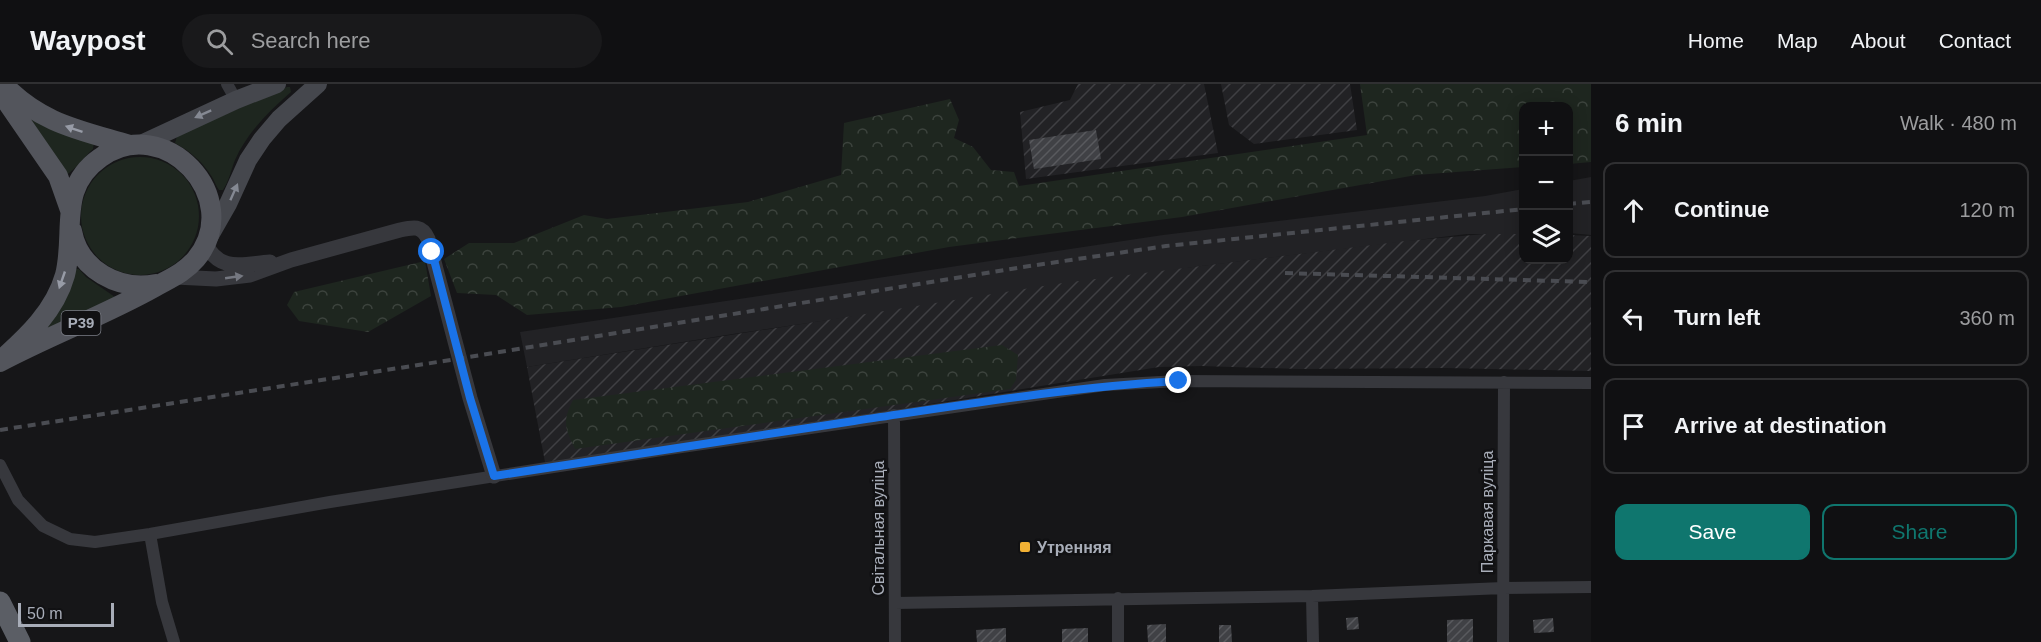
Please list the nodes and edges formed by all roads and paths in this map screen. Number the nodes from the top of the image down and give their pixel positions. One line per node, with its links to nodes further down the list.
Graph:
1 (3, 84): 6 (main road, Р39, one-way to 1)
2 (277, 84): 5 (main road)
3 (318, 84): 8 (main road, one-way to 3)
4 (0, 92): 7 (main road, Р39)
5 (232, 92): 6 (main road, one-way to 6)
6 (134, 145): 7 (main road, Р39); 8 (main road, Р39)
7 (70, 216): 10 (main road, Р39); 11 (main road, Р39, one-way to 11)
8 (206, 243): 9 (street); 10 (main road, Р39)
9 (291, 260): 10 (street, one-way to 9); 16 (street)
10 (168, 280): 11 (main road, Р39)
11 (0, 361)
12 (1504, 382): 13 (street); 14 (street); 19 (street, Паркавая вуліца)
13 (1591, 383)
14 (894, 415): 16 (street); 23 (street, Світальная вуліца)
15 (0, 465): 17 (street)
16 (494, 476): 17 (street)
17 (150, 534): 25 (street)
18 (1591, 587): 19 (street)
19 (1503, 588): 20 (street); 29 (street, Паркавая вуліца)
20 (1312, 596): 21 (street); 28 (street)
21 (1118, 598): 23 (street); 27 (street)
22 (0, 602): 24 (highway)
23 (895, 603): 26 (street, Світальная вуліца)
24 (21, 642)
25 (174, 642)
26 (895, 642)
27 (1118, 642)
28 (1313, 642)
29 (1503, 642)

